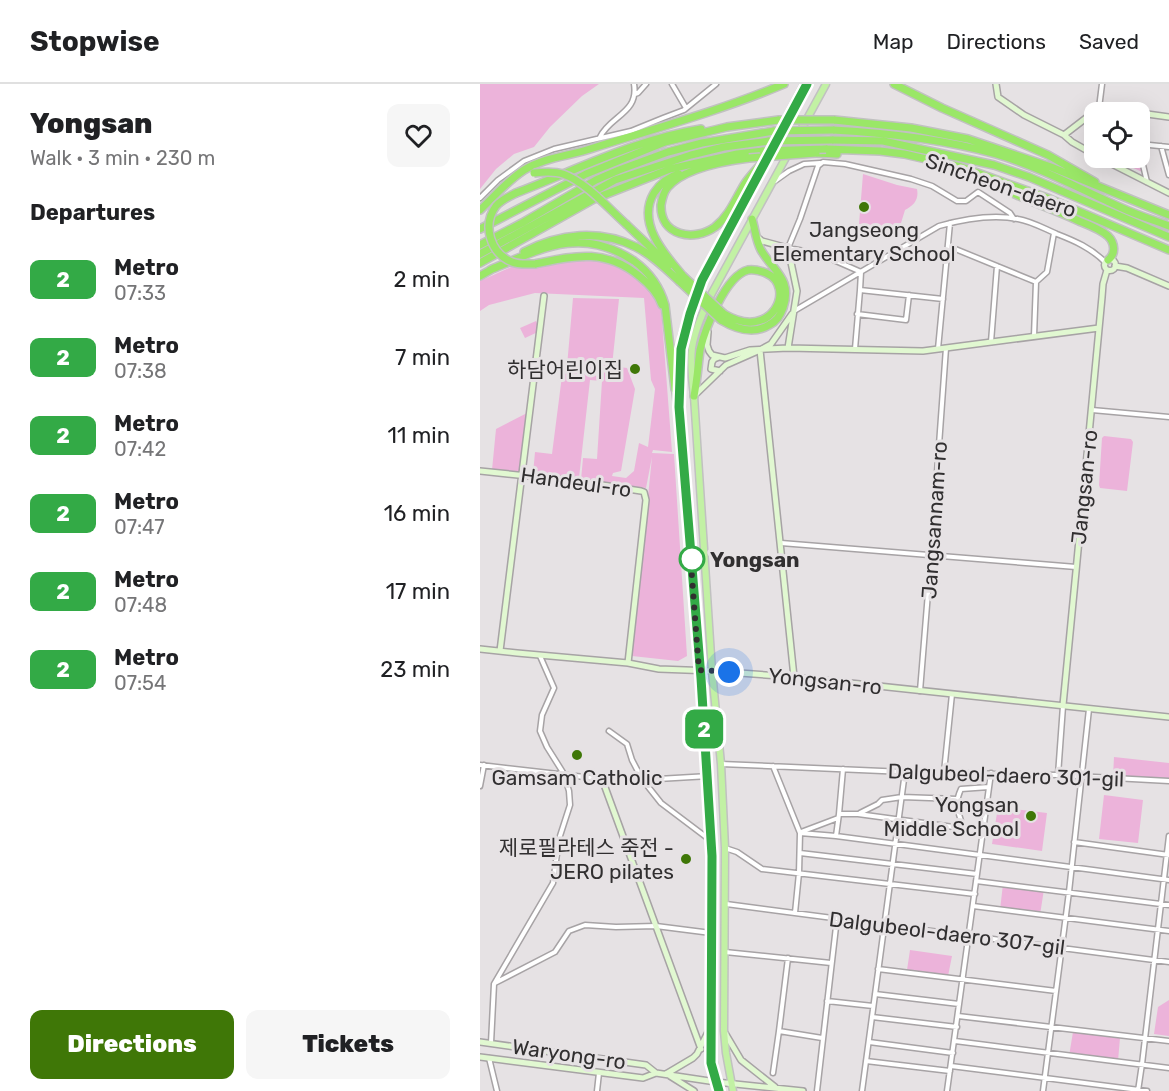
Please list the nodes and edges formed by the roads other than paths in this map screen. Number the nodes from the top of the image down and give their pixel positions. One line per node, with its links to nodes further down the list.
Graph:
1 (634, 84): 11 (street)
2 (646, 84): 11 (street)
3 (672, 84): 13 (street)
4 (716, 84): 13 (street)
5 (784, 84): 35 (highway)
6 (804, 84): 26 (main road)
7 (826, 84): 33 (main road)
8 (894, 84): 34 (highway)
9 (996, 84): 18 (street)
10 (1102, 84): 12 (street)
11 (635, 94): 19 (street)
12 (1100, 102)
13 (686, 108): 19 (street)
14 (1150, 116): 15 (street)
15 (1169, 117)
16 (1084, 120): 18 (street)
17 (727, 127): 34 (highway, Sincheon-daero, bridge); 44 (highway); 71 (highway, bridge)
18 (1064, 135): 22 (street)
19 (600, 138): 37 (street)
20 (1150, 145): 21 (street)
21 (1161, 146): 23 (street); 31 (street)
22 (1084, 147)
23 (1169, 147)
24 (904, 154): 27 (highway, bridge); 28 (highway, Sincheon-daero); 54 (highway, Sincheon-daero, bridge)
25 (823, 162): 33 (street); 41 (street); 50 (street)
26 (762, 163): 27 (highway); 83 (main road)
27 (702, 168): 61 (highway)
28 (964, 168): 51 (highway, Sincheon-daero); 53 (highway)
29 (1120, 168): 32 (street)
30 (1144, 168): 32 (street)
31 (1169, 175)
32 (1147, 182): 36 (street)
33 (772, 183): 40 (main road)
34 (1105, 188): 39 (highway, Sincheon-daero)
35 (501, 189): 38 (highway); 61 (highway, bridge)
36 (1169, 193)
37 (480, 198)
38 (480, 210)
39 (1169, 215)
40 (752, 219): 46 (highway); 84 (main road)
41 (1014, 219): 42 (street); 45 (street)
42 (950, 223): 49 (street); 59 (street)
43 (1169, 226): 48 (highway, bridge)
44 (480, 229)
45 (1054, 233): 53 (street); 62 (street)
46 (757, 237): 50 (street); 70 (highway)
47 (1169, 237): 52 (highway, bridge)
48 (480, 245)
49 (948, 246): 55 (street); 67 (street)
50 (788, 248): 59 (street); 68 (street)
51 (1169, 250)
52 (480, 254)
53 (1106, 261): 56 (street); 58 (street)
54 (480, 263)
55 (997, 266): 62 (street); 75 (street)
56 (1115, 266): 58 (street); 63 (street)
57 (490, 270): 60 (highway); 61 (highway); 71 (highway)
58 (1107, 270): 73 (street, Jangsan-ro)
59 (861, 272): 64 (street); 68 (street)
60 (480, 276)
61 (681, 279): 70 (highway, bridge)
62 (1036, 282): 74 (street)
63 (1169, 286)
64 (860, 290): 66 (street); 69 (street)
65 (544, 296): 88 (street)
66 (909, 296): 67 (street); 69 (street)
67 (943, 299): 78 (street)
68 (794, 312): 76 (street); 79 (street)
69 (857, 314): 80 (street)
70 (723, 317): 72 (highway)
71 (666, 320): 83 (highway)
72 (710, 321): 81 (street); 84 (highway)
73 (1099, 328): 74 (street); 85 (street, Jangsan-ro)
74 (1034, 336): 75 (street)
75 (991, 342): 77 (street)
76 (788, 348): 79 (street); 80 (street)
77 (946, 348): 78 (street); 90 (street, Jangsannam-ro)
78 (938, 349): 80 (street)
79 (760, 350): 81 (street); 82 (street); 89 (street)
80 (855, 350)
81 (719, 357): 82 (street)
82 (720, 371): 84 (street)
83 (675, 389): 96 (main road)
84 (694, 396): 97 (main road)
85 (1092, 410): 86 (street); 91 (street, Jangsan-ro)
86 (1169, 417)
87 (480, 471): 88 (street, Handeul-ro)
88 (522, 475): 93 (street); 95 (street, Handeul-ro)
89 (781, 543): 90 (street); 98 (street)
90 (931, 556): 91 (street); 99 (street, Jangsannam-ro)
91 (1076, 567): 101 (street, Jangsan-ro)
92 (480, 648): 93 (street, Yongsan-ro)
93 (500, 651): 94 (street, Yongsan-ro)
94 (540, 656): 95 (street, Yongsan-ro); 112 (street)
95 (628, 663): 96 (street, Yongsan-ro)
96 (699, 670): 97 (street, Yongsan-ro); 114 (main road)
97 (712, 671): 98 (street, Yongsan-ro); 105 (main road)
98 (794, 677): 99 (street, Yongsan-ro)
99 (920, 691): 100 (street, Yongsan-ro)
100 (952, 694): 101 (street, Yongsan-ro); 110 (street)
101 (1063, 705): 102 (street, Yongsan-ro); 113 (street)
102 (1089, 708): 103 (street, Yongsan-ro); 115 (street)
103 (1169, 717)
104 (609, 731): 117 (street)
105 (721, 764): 107 (street, Dalgubeol-daero 301-gil); 134 (main road)
106 (482, 765): 112 (street); 119 (street)
107 (773, 766): 108 (street, Dalgubeol-daero 301-gil); 128 (street)
108 (843, 769): 109 (street, Dalgubeol-daero 301-gil); 124 (street)
109 (905, 772): 110 (street, Dalgubeol-daero 301-gil); 121 (street)
110 (944, 772): 111 (street, Dalgubeol-daero 301-gil)
111 (992, 773): 113 (street, Dalgubeol-daero 301-gil); 120 (street)
112 (564, 774): 116 (street); 168 (street)
113 (1058, 775): 115 (street, Dalgubeol-daero 301-gil)
114 (709, 776): 117 (street); 131 (main road)
115 (1082, 777): 118 (street, Dalgubeol-daero 301-gil); 132 (street)
116 (602, 779): 117 (street); 155 (street)
117 (642, 780): 131 (street)
118 (1169, 781)
119 (480, 786)
120 (989, 787): 122 (street); 127 (street)
121 (902, 797): 122 (street); 123 (street); 125 (street)
122 (957, 799): 126 (street)
123 (857, 814): 124 (street); 125 (street)
124 (838, 816): 128 (street); 129 (street)
125 (899, 820): 126 (street); 133 (street)
126 (963, 828): 127 (street)
127 (983, 831): 136 (street)
128 (801, 833): 129 (street); 135 (street)
129 (836, 836): 133 (street)
130 (1169, 836): 137 (street)
131 (711, 840): 158 (main road)
132 (1074, 842): 137 (street); 139 (street)
133 (896, 844): 136 (street); 138 (street)
134 (725, 848): 140 (street); 147 (main road)
135 (800, 853): 138 (street); 140 (street)
136 (980, 855): 139 (street); 141 (street)
137 (1168, 855): 142 (street)
138 (893, 863): 141 (street); 144 (street)
139 (1071, 868): 142 (street); 145 (street)
140 (799, 873): 144 (street); 151 (street)
141 (977, 874): 143 (street)
142 (1166, 880): 148 (street)
143 (976, 881): 145 (street); 146 (street)
144 (890, 884): 146 (street); 154 (street)
145 (1069, 892): 148 (street); 153 (street)
146 (975, 894): 150 (street)
147 (726, 904): 151 (street, Dalgubeol-daero 307-gil); 161 (main road)
148 (1161, 904): 149 (street); 156 (street)
149 (1169, 905)
150 (973, 906): 153 (street); 159 (street)
151 (795, 913): 152 (street, Dalgubeol-daero 307-gil)
152 (837, 918): 154 (street, Dalgubeol-daero 307-gil); 165 (street)
153 (1065, 918): 156 (street); 160 (street)
154 (885, 925): 159 (street, Dalgubeol-daero 307-gil); 166 (street)
155 (656, 926): 158 (street); 168 (street); 188 (street)
156 (1158, 930): 157 (street); 163 (street)
157 (1169, 931)
158 (711, 933): 176 (main road)
159 (969, 935): 160 (street, Dalgubeol-daero 307-gil); 167 (street)
160 (1061, 948): 163 (street, Dalgubeol-daero 307-gil); 169 (street)
161 (725, 952): 162 (street); 179 (main road)
162 (788, 958): 165 (street); 180 (street)
163 (1155, 960): 164 (street, Dalgubeol-daero 307-gil); 182 (street)
164 (1169, 962)
165 (831, 963): 171 (street)
166 (878, 969): 167 (street); 170 (street)
167 (963, 980): 169 (street); 172 (street)
168 (494, 984): 187 (street)
169 (1056, 991): 178 (street)
170 (875, 993): 172 (street); 173 (street)
171 (827, 1001): 173 (street); 181 (street)
172 (960, 1004): 174 (street)
173 (873, 1006): 175 (street)
174 (958, 1016): 177 (street); 178 (street)
175 (872, 1017): 177 (street); 186 (street)
176 (712, 1023): 188 (street); 202 (main road)
177 (957, 1027): 183 (street)
178 (1051, 1027): 182 (street); 190 (street)
179 (724, 1031): 203 (main road); 204 (street)
180 (779, 1031): 181 (street); 199 (street)
181 (822, 1038): 213 (street)
182 (1145, 1039): 184 (street); 194 (street)
183 (955, 1041): 189 (street); 190 (street)
184 (1169, 1041)
185 (480, 1042): 187 (street, Waryong-ro)
186 (869, 1042): 189 (street); 193 (street)
187 (491, 1043): 198 (street, Waryong-ro)
188 (700, 1049): 200 (street)
189 (953, 1053): 195 (street)
190 (1048, 1053): 194 (street); 201 (street)
191 (480, 1057): 192 (street, Waryong-ro)
192 (489, 1058): 197 (street, Waryong-ro); 207 (street)
193 (866, 1060): 195 (street); 214 (street)
194 (1142, 1064): 196 (street); 206 (street)
195 (951, 1068): 201 (street); 215 (street)
196 (1169, 1068)
197 (599, 1072): 198 (street, Waryong-ro); 208 (street)
198 (656, 1073): 200 (street, Waryong-ro)
199 (773, 1073)
200 (666, 1074): 202 (street, Waryong-ro); 209 (street)
201 (1045, 1078): 206 (street); 216 (street)
202 (716, 1082): 203 (street, Waryong-ro); 210 (main road)
203 (731, 1083): 204 (street, Waryong-ro); 211 (main road)
204 (781, 1089): 205 (street, Waryong-ro)
205 (794, 1090): 212 (street, Waryong-ro)
206 (1138, 1090): 217 (street)
207 (497, 1091)
208 (597, 1091)
209 (694, 1091)
210 (719, 1091)
211 (733, 1091)
212 (803, 1091)
213 (817, 1091)
214 (862, 1091)
215 (947, 1091)
216 (1043, 1091)
217 (1147, 1091)

